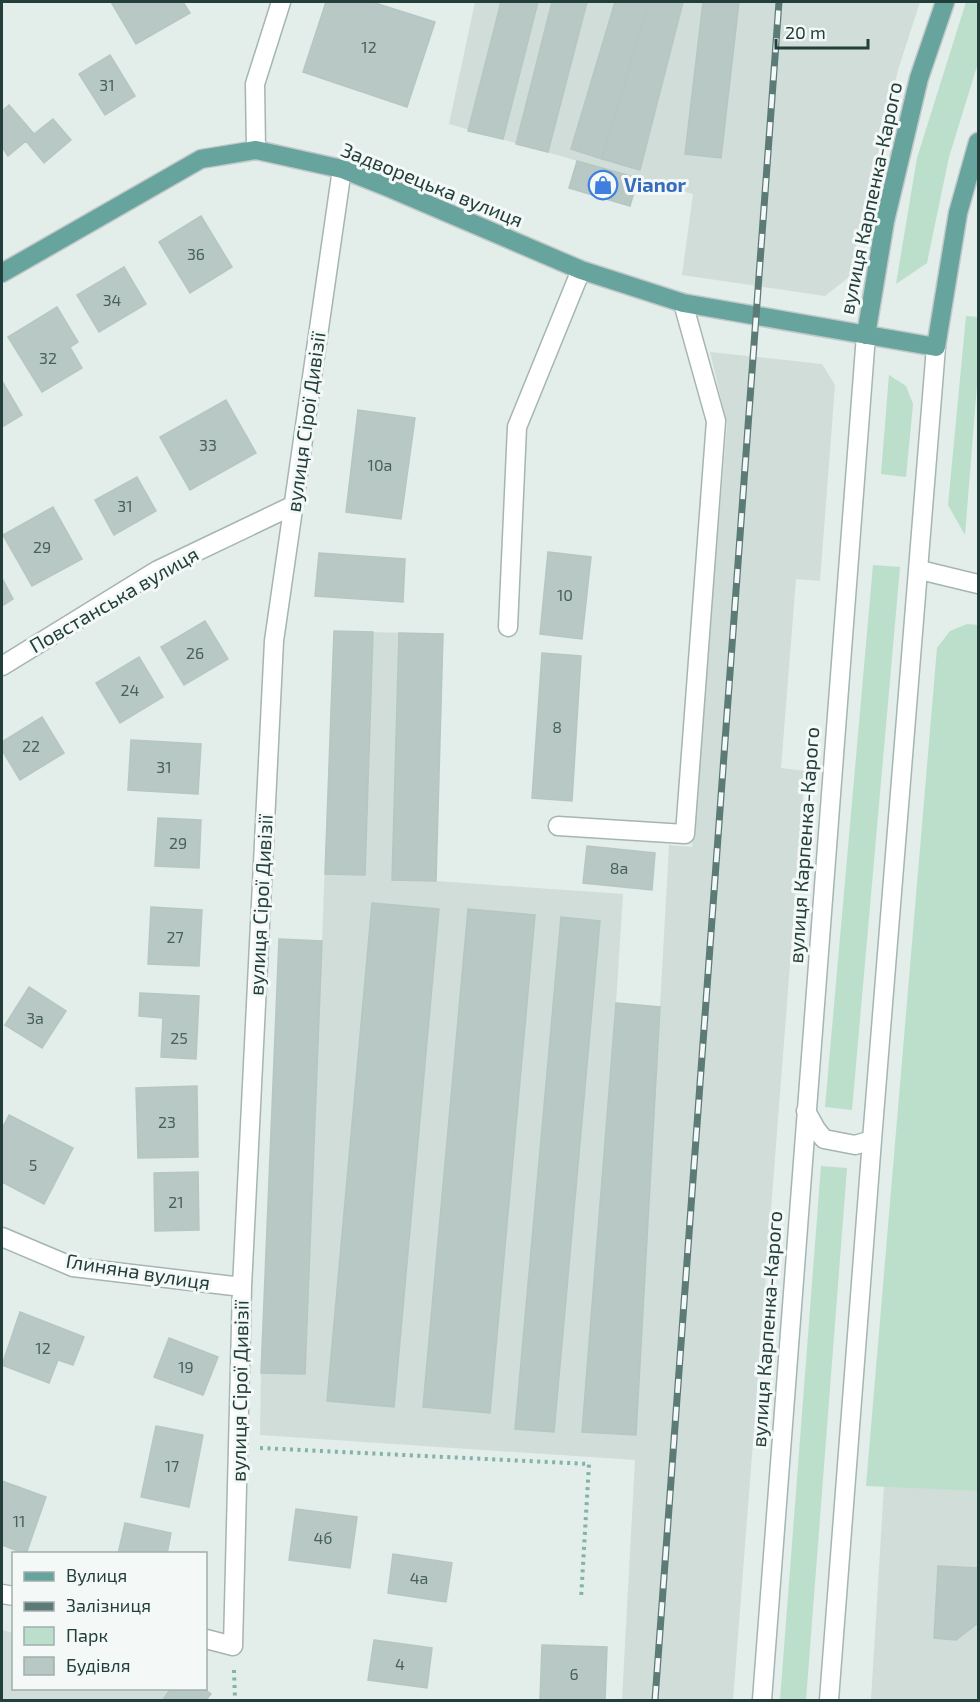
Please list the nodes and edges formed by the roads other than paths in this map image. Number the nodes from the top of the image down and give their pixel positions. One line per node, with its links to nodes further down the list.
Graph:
1 (281, 2): 4 (street)
2 (945, 2): 9 (main road, вулиця Карпенка-Карого)
3 (978, 142): 10 (main road)
4 (256, 150): 5 (main road, Задворецька вулиця); 7 (main road, Задворецька вулиця)
5 (342, 169): 6 (main road, Задворецька вулиця); 11 (street, вулиця Сірої Дивізії)
6 (581, 270): 8 (main road, Задворецька вулиця); 14 (street)
7 (2, 273)
8 (683, 303): 9 (main road, Задворецька вулиця); 16 (street)
9 (866, 335): 10 (main road, Задворецька вулиця); 17 (street, вулиця Карпенка-Карого)
10 (936, 347): 12 (street)
11 (294, 506): 15 (street, Повстанська вулиця); 20 (street, вулиця Сірої Дивізії)
12 (920, 570): 13 (street); 18 (street)
13 (978, 584)
14 (508, 627)
15 (2, 666)
16 (558, 826)
17 (806, 1109): 18 (street); 22 (street, вулиця Карпенка-Карого)
18 (872, 1140): 23 (street)
19 (2, 1237): 20 (street, Глиняна вулиця)
20 (242, 1287): 21 (street, вулиця Сірої Дивізії)
21 (207, 1640)
22 (762, 1701)
23 (829, 1701)

